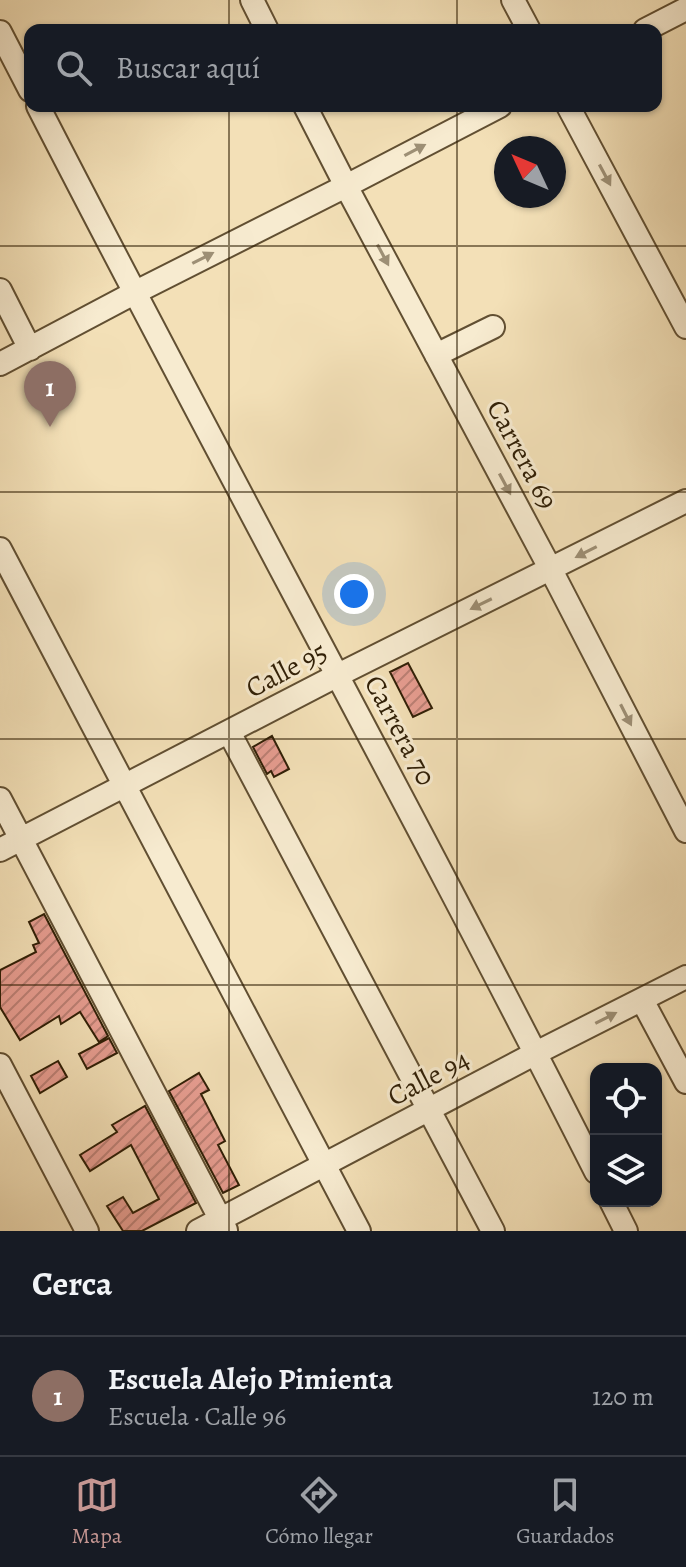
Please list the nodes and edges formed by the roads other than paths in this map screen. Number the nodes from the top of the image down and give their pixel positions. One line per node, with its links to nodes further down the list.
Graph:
1 (252, 0): 4 (street)
2 (513, 0): 5 (street)
3 (686, 9): 6 (street)
4 (264, 24)
5 (526, 24)
6 (657, 24)
7 (0, 32): 8 (street)
8 (24, 78)
9 (41, 112): 15 (street, Carrera 70)
10 (308, 112): 13 (street, Carrera 69)
11 (488, 112): 13 (street, one-way to 11)
12 (571, 112): 17 (street, one-way to 17)
13 (346, 186): 15 (street, one-way to 13); 19 (street, Carrera 69, one-way to 19)
14 (0, 290): 18 (street)
15 (134, 293): 18 (street); 25 (street, Carrera 70)
16 (493, 327): 19 (street)
17 (686, 327)
18 (30, 349): 20 (street)
19 (436, 355): 23 (street, Carrera 69, one-way to 23)
20 (0, 364)
21 (686, 501): 23 (street, Calle 95, one-way to 23)
22 (0, 549): 24 (street)
23 (551, 570): 25 (street, Calle 95, one-way to 25); 29 (street, Carrera 69, one-way to 29)
24 (10, 592): 27 (street)
25 (338, 675): 26 (street, Calle 95); 34 (street, Carrera 70)
26 (229, 732): 27 (street, Calle 95); 37 (street)
27 (125, 784): 30 (street, Calle 95); 39 (street)
28 (0, 799): 30 (street)
29 (686, 831)
30 (20, 839): 31 (street, Calle 95); 41 (street)
31 (0, 850)
32 (686, 977): 33 (street, Calle 94)
33 (642, 1000): 34 (street, Calle 94, one-way to 33); 36 (street)
34 (536, 1053): 37 (street, Calle 94); 38 (street, Carrera 70)
35 (0, 1065): 42 (street)
36 (686, 1082)
37 (428, 1111): 39 (street, Calle 94); 45 (street)
38 (590, 1160)
39 (325, 1165): 41 (street, Calle 94); 44 (street)
40 (614, 1207): 46 (street)
41 (223, 1225): 43 (street, Calle 94)
42 (87, 1231)
43 (198, 1231)
44 (359, 1231)
45 (493, 1231)
46 (626, 1231)

